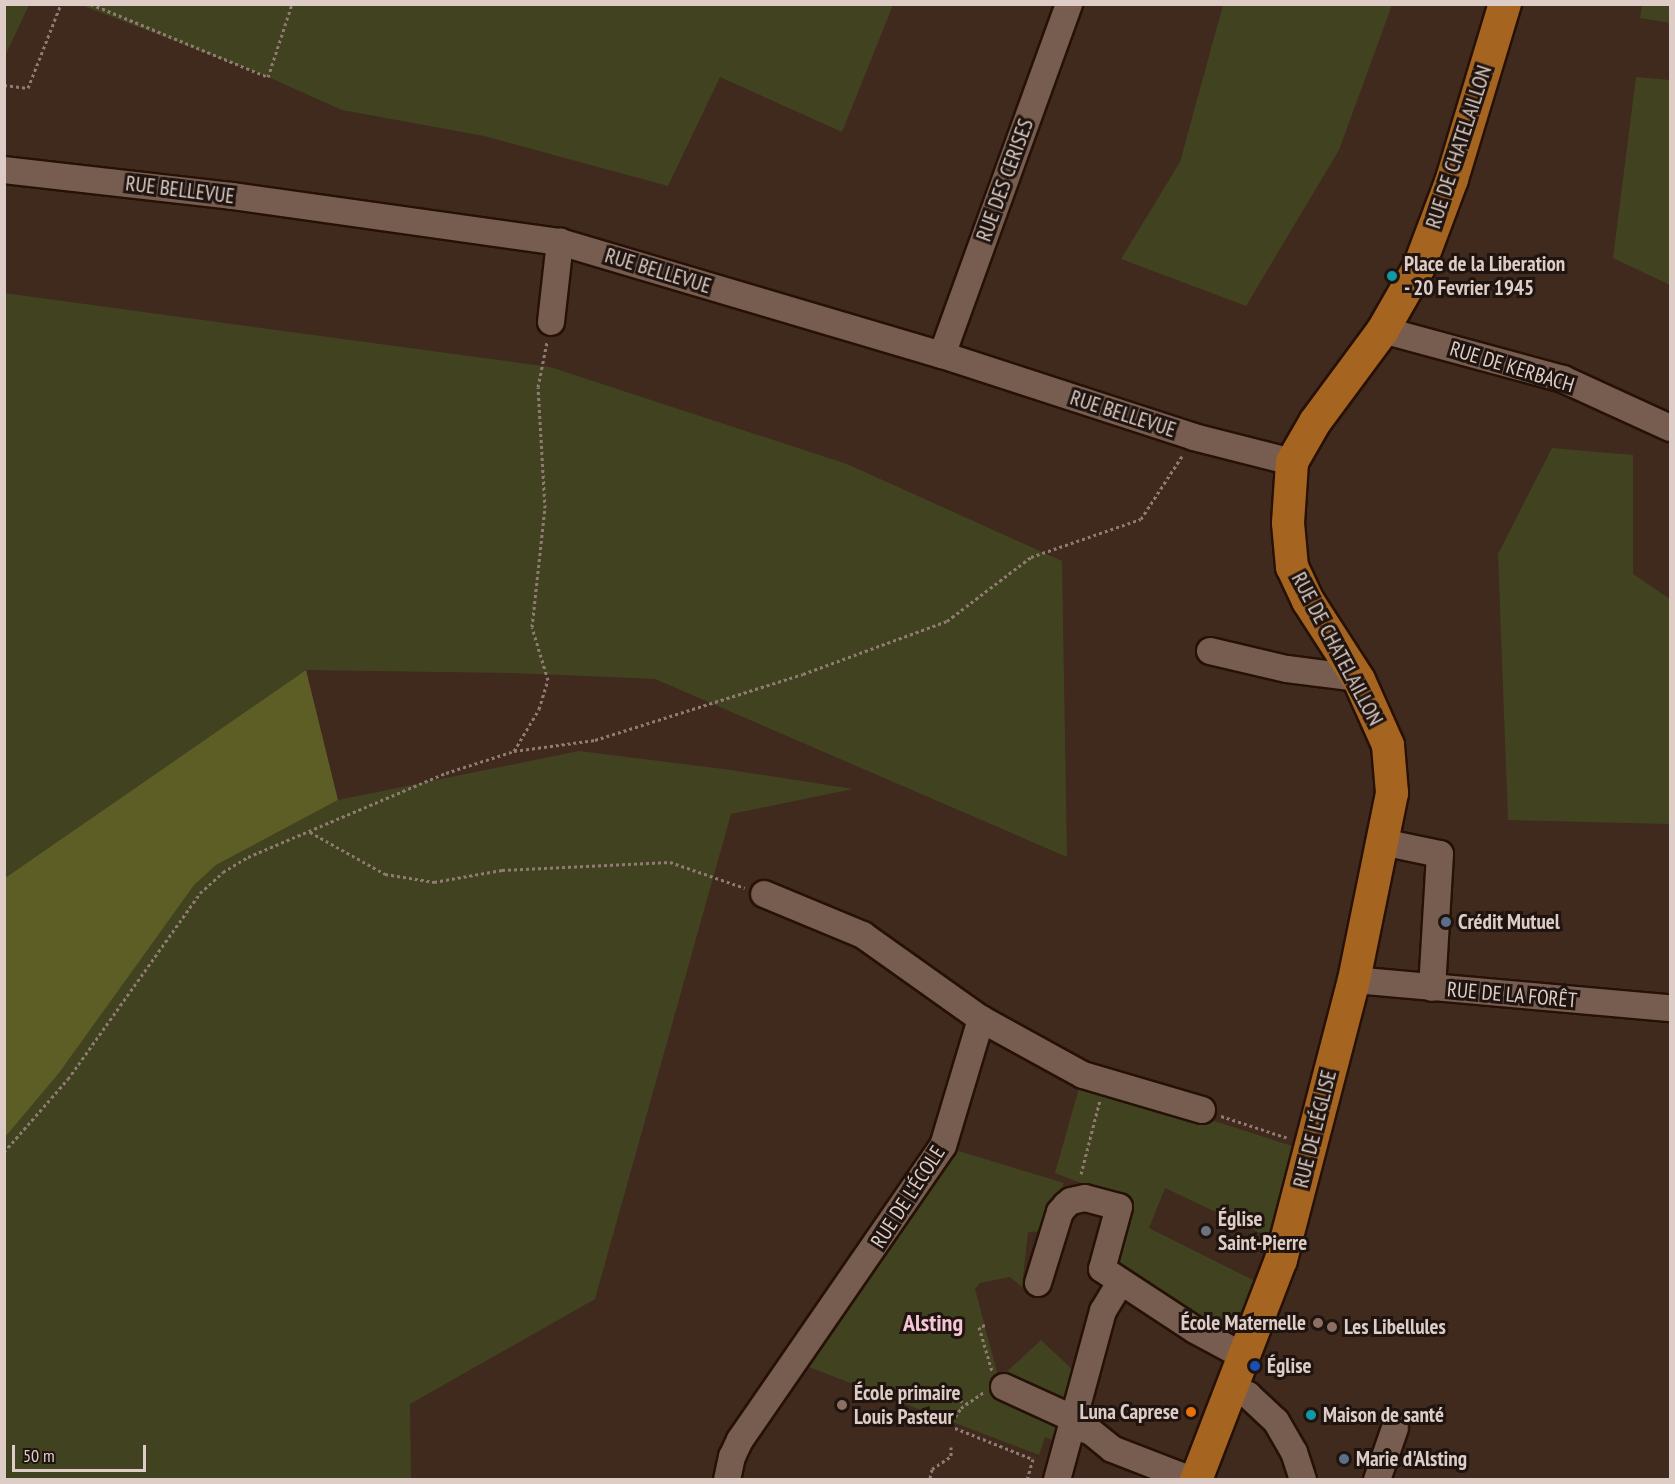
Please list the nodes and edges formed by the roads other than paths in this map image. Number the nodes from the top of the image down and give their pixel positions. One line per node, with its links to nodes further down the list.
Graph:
1 (1069, 4): 7 (street, RUE DES CERISES)
2 (1505, 4): 6 (main road, RUE DE CHATELAILLON)
3 (4, 170): 4 (street, RUE BELLEVUE)
4 (560, 242): 5 (street); 7 (street, RUE BELLEVUE)
5 (551, 322)
6 (1383, 330): 8 (street, RUE DE KERBACH); 9 (main road, RUE DE CHATELAILLON)
7 (942, 356): 9 (street, RUE BELLEVUE)
8 (1671, 428)
9 (1292, 462): 11 (main road, RUE DE CHATELAILLON)
10 (1210, 651): 11 (street)
11 (1358, 678): 12 (main road, RUE DE CHATELAILLON)
12 (1382, 842): 14 (main road, RUE DE CHATELAILLON); 15 (street)
13 (764, 894): 17 (street)
14 (1354, 980): 15 (street, RUE DE LA FORÊT); 21 (main road, RUE DE L'ÉGLISE)
15 (1432, 988): 16 (street, RUE DE LA FORÊT)
16 (1671, 1008)
17 (981, 1019): 18 (street); 26 (street, RUE DE L'ÉCOLE)
18 (1202, 1110)
19 (1120, 1282): 20 (street); 21 (street); 24 (street)
20 (1038, 1283)
21 (1243, 1356): 23 (main road, RUE DE L'ÉGLISE)
22 (1000, 1385): 24 (street)
23 (1231, 1390): 28 (main road, RUE DE L'ÉGLISE); 29 (street)
24 (1072, 1422): 27 (street); 28 (street)
25 (1395, 1428): 30 (street)
26 (727, 1479)
27 (1057, 1479)
28 (1194, 1479)
29 (1303, 1479)
30 (1377, 1479)

